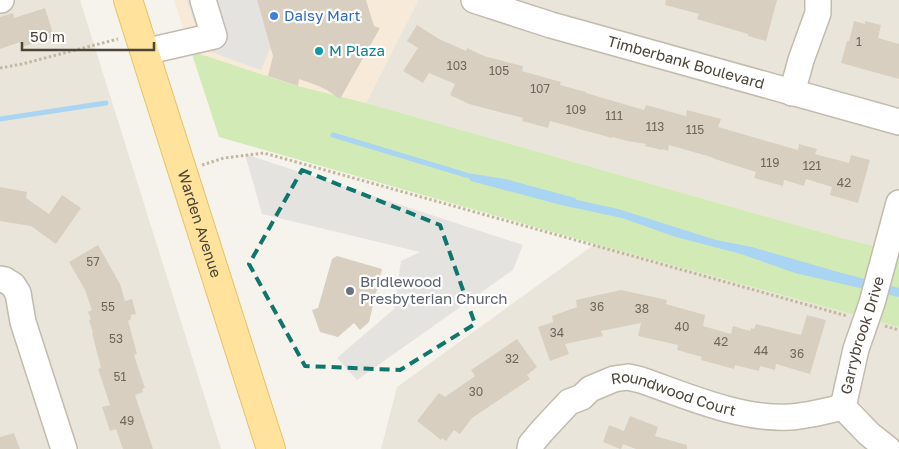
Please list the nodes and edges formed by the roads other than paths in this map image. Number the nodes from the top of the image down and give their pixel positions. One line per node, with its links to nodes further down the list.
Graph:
1 (128, 0): 5 (main road, Warden Avenue)
2 (203, 0): 5 (street)
3 (474, 0): 6 (street, Timberbank Boulevard)
4 (818, 0): 6 (street)
5 (141, 42): 12 (main road, Warden Avenue)
6 (792, 93): 7 (street, Timberbank Boulevard)
7 (899, 122)
8 (899, 203): 10 (street, Garrybrook Drive)
9 (0, 279): 11 (street)
10 (843, 407): 13 (street, Roundwood Court); 14 (street, Garrybrook Drive)
11 (64, 449)
12 (271, 449)
13 (530, 449)
14 (888, 449)

